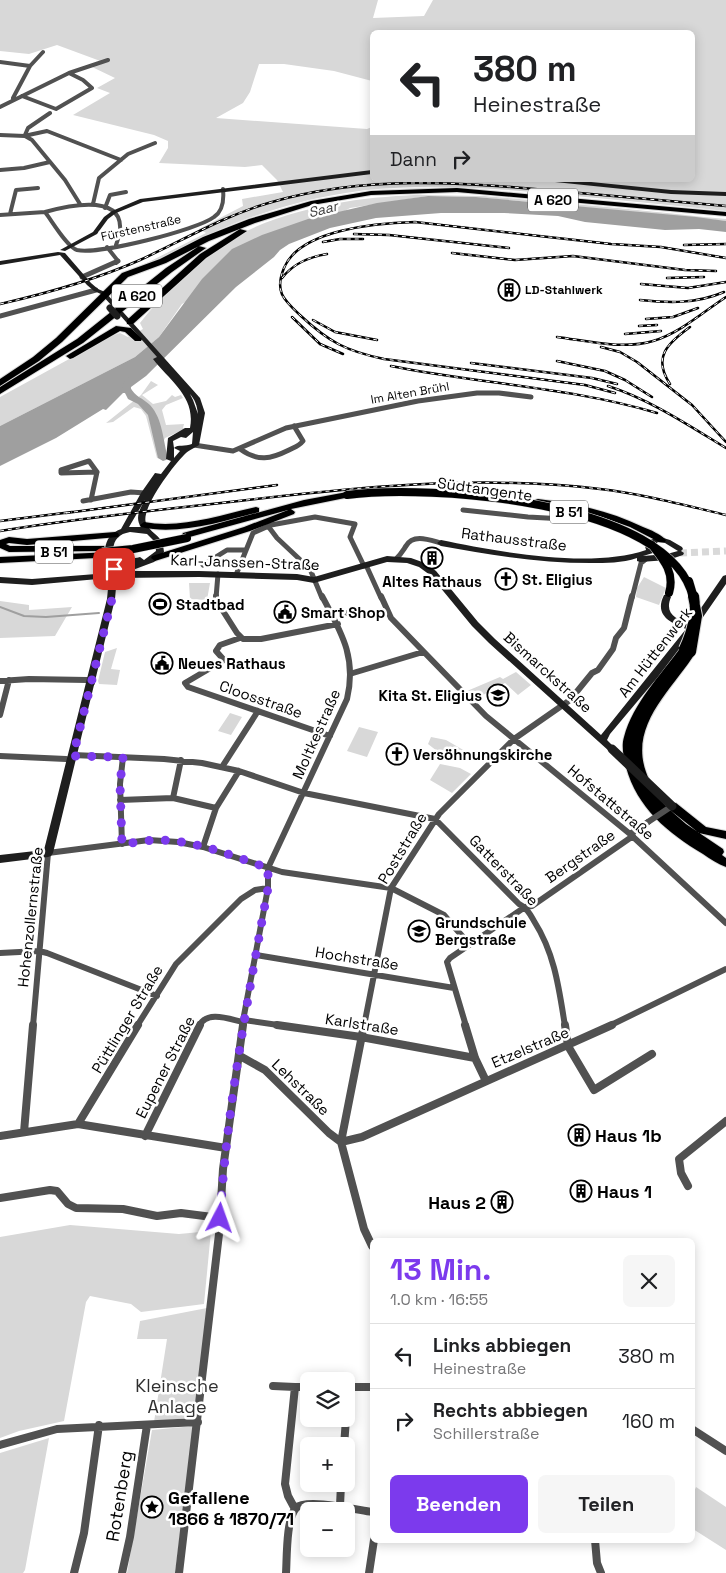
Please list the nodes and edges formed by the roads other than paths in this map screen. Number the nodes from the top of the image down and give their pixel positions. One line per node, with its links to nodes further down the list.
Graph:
1 (43, 52): 4 (street)
2 (108, 60): 5 (street)
3 (0, 62): 4 (street)
4 (30, 66): 7 (street)
5 (69, 73): 6 (street); 6 (street)
6 (22, 96): 7 (street)
7 (12, 99): 8 (street)
8 (0, 107)
9 (50, 113): 11 (street)
10 (0, 135): 11 (street)
11 (25, 136): 13 (street); 14 (street)
12 (155, 143): 13 (street)
13 (121, 160): 24 (street)
14 (50, 162): 15 (street); 23 (street)
15 (0, 170)
16 (370, 172): 19 (main road)
17 (574, 182): 22 (street)
18 (38, 188): 28 (street)
19 (223, 189): 27 (main road); 33 (street, Fürstenstraße)
20 (126, 192): 25 (street)
21 (379, 194): 29 (highway, A 620); 31 (highway, A 620); 32 (highway, A 620)
22 (726, 194)
23 (80, 204): 24 (street); 26 (street)
24 (93, 204): 25 (street)
25 (105, 208): 27 (street)
26 (44, 212): 28 (street); 34 (street)
27 (114, 212): 33 (street); 34 (main road)
28 (10, 214): 30 (street)
29 (282, 214): 44 (highway); 49 (highway, A 620)
30 (0, 215)
31 (726, 215)
32 (231, 230): 39 (highway, A 620); 40 (highway)
33 (116, 245): 35 (street, Fürstenstraße)
34 (70, 246): 35 (street, Fürstenstraße); 36 (main road)
35 (107, 246): 38 (street)
36 (61, 253): 37 (main road); 38 (main road)
37 (0, 263)
38 (82, 277): 40 (main road)
39 (136, 290): 41 (highway); 48 (highway, A 620)
40 (100, 295): 41 (main road); 43 (street); 47 (highway)
41 (112, 306): 42 (main road, bridge)
42 (119, 314): 44 (main road); 45 (main road)
43 (0, 316)
44 (130, 322): 45 (main road)
45 (135, 334): 46 (main road); 49 (highway)
46 (178, 380): 51 (main road); 54 (main road)
47 (0, 383)
48 (0, 387)
49 (0, 392)
50 (531, 397): 52 (street, Im Alten Brühl)
51 (195, 421): 53 (main road); 58 (main road)
52 (294, 426): 56 (street, Im Alten Brühl); 56 (street, Im Alten Brühl)
53 (184, 436): 54 (street); 55 (street)
54 (194, 443): 56 (street, Im Alten Brühl); 57 (main road)
55 (177, 448): 57 (street); 58 (main road)
56 (240, 449)
57 (185, 450): 69 (main road)
58 (170, 459): 60 (main road)
59 (97, 472): 59 (street); 63 (street)
60 (145, 493): 63 (street); 71 (main road)
61 (480, 496): 62 (main road, Südtangente / B 51, bridge); 77 (main road, bridge); 101 (main road, Südtangente / B 51, bridge)
62 (348, 497): 65 (main road, Südtangente / B 51); 66 (main road, Südtangente / B 51); 77 (main road, Südtangente / B 51, bridge)
63 (91, 500): 64 (street)
64 (83, 501)
65 (304, 503): 69 (main road); 74 (main road, Südtangente / B 51)
66 (298, 510): 74 (main road, Südtangente / B 51); 84 (main road)
67 (463, 510): 77 (street)
68 (355, 524): 70 (street); 87 (street, Hofstattstraße)
69 (144, 525): 73 (main road)
70 (268, 526): 78 (street); 94 (street)
71 (124, 530): 72 (main road); 73 (main road)
72 (115, 535): 79 (main road); 80 (main road)
73 (154, 535): 75 (main road)
74 (186, 536): 79 (main road, Südtangente / B 51, bridge)
75 (158, 543): 80 (street); 84 (main road)
76 (441, 543): 82 (street, Rathausstraße); 83 (main road, Rathausstraße)
77 (654, 543): 81 (main road); 81 (main road, Rathausstraße); 83 (main road, Rathausstraße); 95 (main road, bridge); 101 (main road, Südtangente / B 51, bridge)
78 (245, 550): 86 (street); 91 (street)
79 (3, 552): 80 (main road)
80 (113, 556): 88 (street, Hohenzollernstraße)
81 (658, 556): 85 (main road, Rathausstraße)
82 (406, 557): 87 (main road, Karl-Janssen-Straße); 107 (main road, Bismarckstraße)
83 (630, 557): 85 (main road, Rathausstraße)
84 (155, 558): 88 (main road); 89 (main road)
85 (646, 559): 107 (street, Poststraße)
86 (203, 564)
87 (365, 566): 94 (main road, Karl-Janssen-Straße); 97 (street, Hofstattstraße)
88 (116, 573): 89 (main road, Karl-Janssen-Straße); 93 (main road, Karl-Janssen-Straße); 106 (main road, Hohenzollernstraße)
89 (160, 573): 90 (main road, Karl-Janssen-Straße)
90 (218, 574): 91 (main road, Karl-Janssen-Straße); 100 (street)
91 (236, 575): 94 (main road, Karl-Janssen-Straße)
92 (726, 578): 99 (main road, Am Hüttenwerk)
93 (0, 580)
94 (314, 580): 98 (street)
95 (668, 595): 99 (main road)
96 (341, 613): 97 (street)
97 (387, 613): 102 (street, Hofstattstraße)
98 (338, 624): 100 (street); 103 (street)
99 (691, 628): 112 (main road, Am Hüttenwerk)
100 (241, 637): 108 (street, Cloosstraße)
101 (688, 651): 127 (main road, Südtangente / B 51); 134 (main road, Südtangente / B 51)
102 (423, 652): 103 (street); 111 (street, Hofstattstraße)
103 (353, 673): 110 (street, Moltkestraße)
104 (9, 680): 105 (street); 106 (street); 109 (street)
105 (0, 681)
106 (91, 686): 114 (main road, Hohenzollernstraße)
107 (562, 705): 111 (street, Poststraße); 112 (main road, Bismarckstraße)
108 (258, 711): 110 (street, Cloosstraße); 117 (street)
109 (0, 715)
110 (330, 736): 119 (street, Moltkestraße)
111 (514, 739): 124 (street, Poststraße); 125 (street, Hofstattstraße)
112 (603, 740): 122 (main road, Bismarckstraße, bridge)
113 (0, 756): 114 (street)
114 (70, 757): 115 (street); 131 (main road, Hohenzollernstraße)
115 (123, 757): 116 (street); 121 (street)
116 (181, 760): 117 (street); 120 (street)
117 (222, 767): 118 (street)
118 (239, 771): 119 (street); 123 (street)
119 (304, 793): 124 (street); 135 (street, Moltkestraße)
120 (173, 798): 121 (street); 123 (street)
121 (120, 800): 128 (street)
122 (672, 806): 125 (street, Bergstraße, bridge); 126 (main road)
123 (216, 808): 129 (street)
124 (435, 819): 137 (street, Poststraße); 138 (street, Gatterstraße)
125 (632, 835): 138 (street, Bergstraße); 139 (street, Hofstattstraße)
126 (726, 835)
127 (701, 839): 130 (main road); 132 (main road, Südtangente / B 51)
128 (122, 844): 129 (street); 131 (street)
129 (203, 847): 135 (street)
130 (726, 852)
131 (48, 853): 133 (main road); 141 (street, Hohenzollernstraße)
132 (726, 856)
133 (0, 859)
134 (726, 863)
135 (268, 868): 136 (street); 137 (street)
136 (268, 888): 143 (street); 147 (street, Püttlinger Straße)
137 (391, 888): 140 (street); 145 (street, Poststraße)
138 (525, 907): 140 (street, Bergstraße); 150 (street, Gatterstraße)
139 (726, 923)
140 (469, 944): 146 (street, Bergstraße)
141 (39, 951): 142 (street); 147 (street); 157 (street, Hohenzollernstraße)
142 (0, 953)
143 (256, 955): 145 (street, Hochstraße); 148 (street)
144 (726, 969): 150 (street, Etzelstraße)
145 (373, 975): 146 (street, Hochstraße); 149 (street, Poststraße)
146 (454, 988): 153 (street)
147 (157, 996): 156 (street, Püttlinger Straße)
148 (243, 1021): 149 (street, Karlstraße); 152 (street); 159 (street, Eupener Straße)
149 (361, 1037): 153 (street, Karlstraße); 160 (street, Poststraße)
150 (568, 1046): 151 (street, Gatterstraße); 154 (street, Etzelstraße)
151 (652, 1054)
152 (240, 1056): 160 (street, Lehstraße); 161 (street)
153 (475, 1058): 154 (street)
154 (486, 1081): 160 (street, Etzelstraße)
155 (726, 1121): 162 (street)
156 (78, 1124): 157 (street); 159 (street)
157 (24, 1132): 158 (street)
158 (0, 1136)
159 (145, 1136): 161 (street)
160 (341, 1142): 165 (street)
161 (226, 1148): 164 (street)
162 (688, 1186)
163 (0, 1198): 164 (street)
164 (220, 1218): 171 (street)
165 (370, 1242)
166 (273, 1386): 167 (street)
167 (295, 1387): 168 (street); 178 (street)
168 (300, 1387)
169 (355, 1387): 170 (street)
170 (370, 1388)
171 (198, 1422): 173 (street); 185 (street)
172 (99, 1425): 173 (street); 175 (street); 183 (street, Rotenberg)
173 (147, 1425): 184 (street, Rotenberg)
174 (695, 1431): 176 (street)
175 (0, 1444)
176 (726, 1451)
177 (300, 1507): 178 (street)
178 (295, 1509): 186 (street)
179 (355, 1509): 180 (street)
180 (370, 1512)
181 (374, 1543): 187 (street)
182 (594, 1543): 188 (street)
183 (74, 1573)
184 (122, 1573)
185 (179, 1573)
186 (286, 1573)
187 (369, 1573)
188 (600, 1573)

